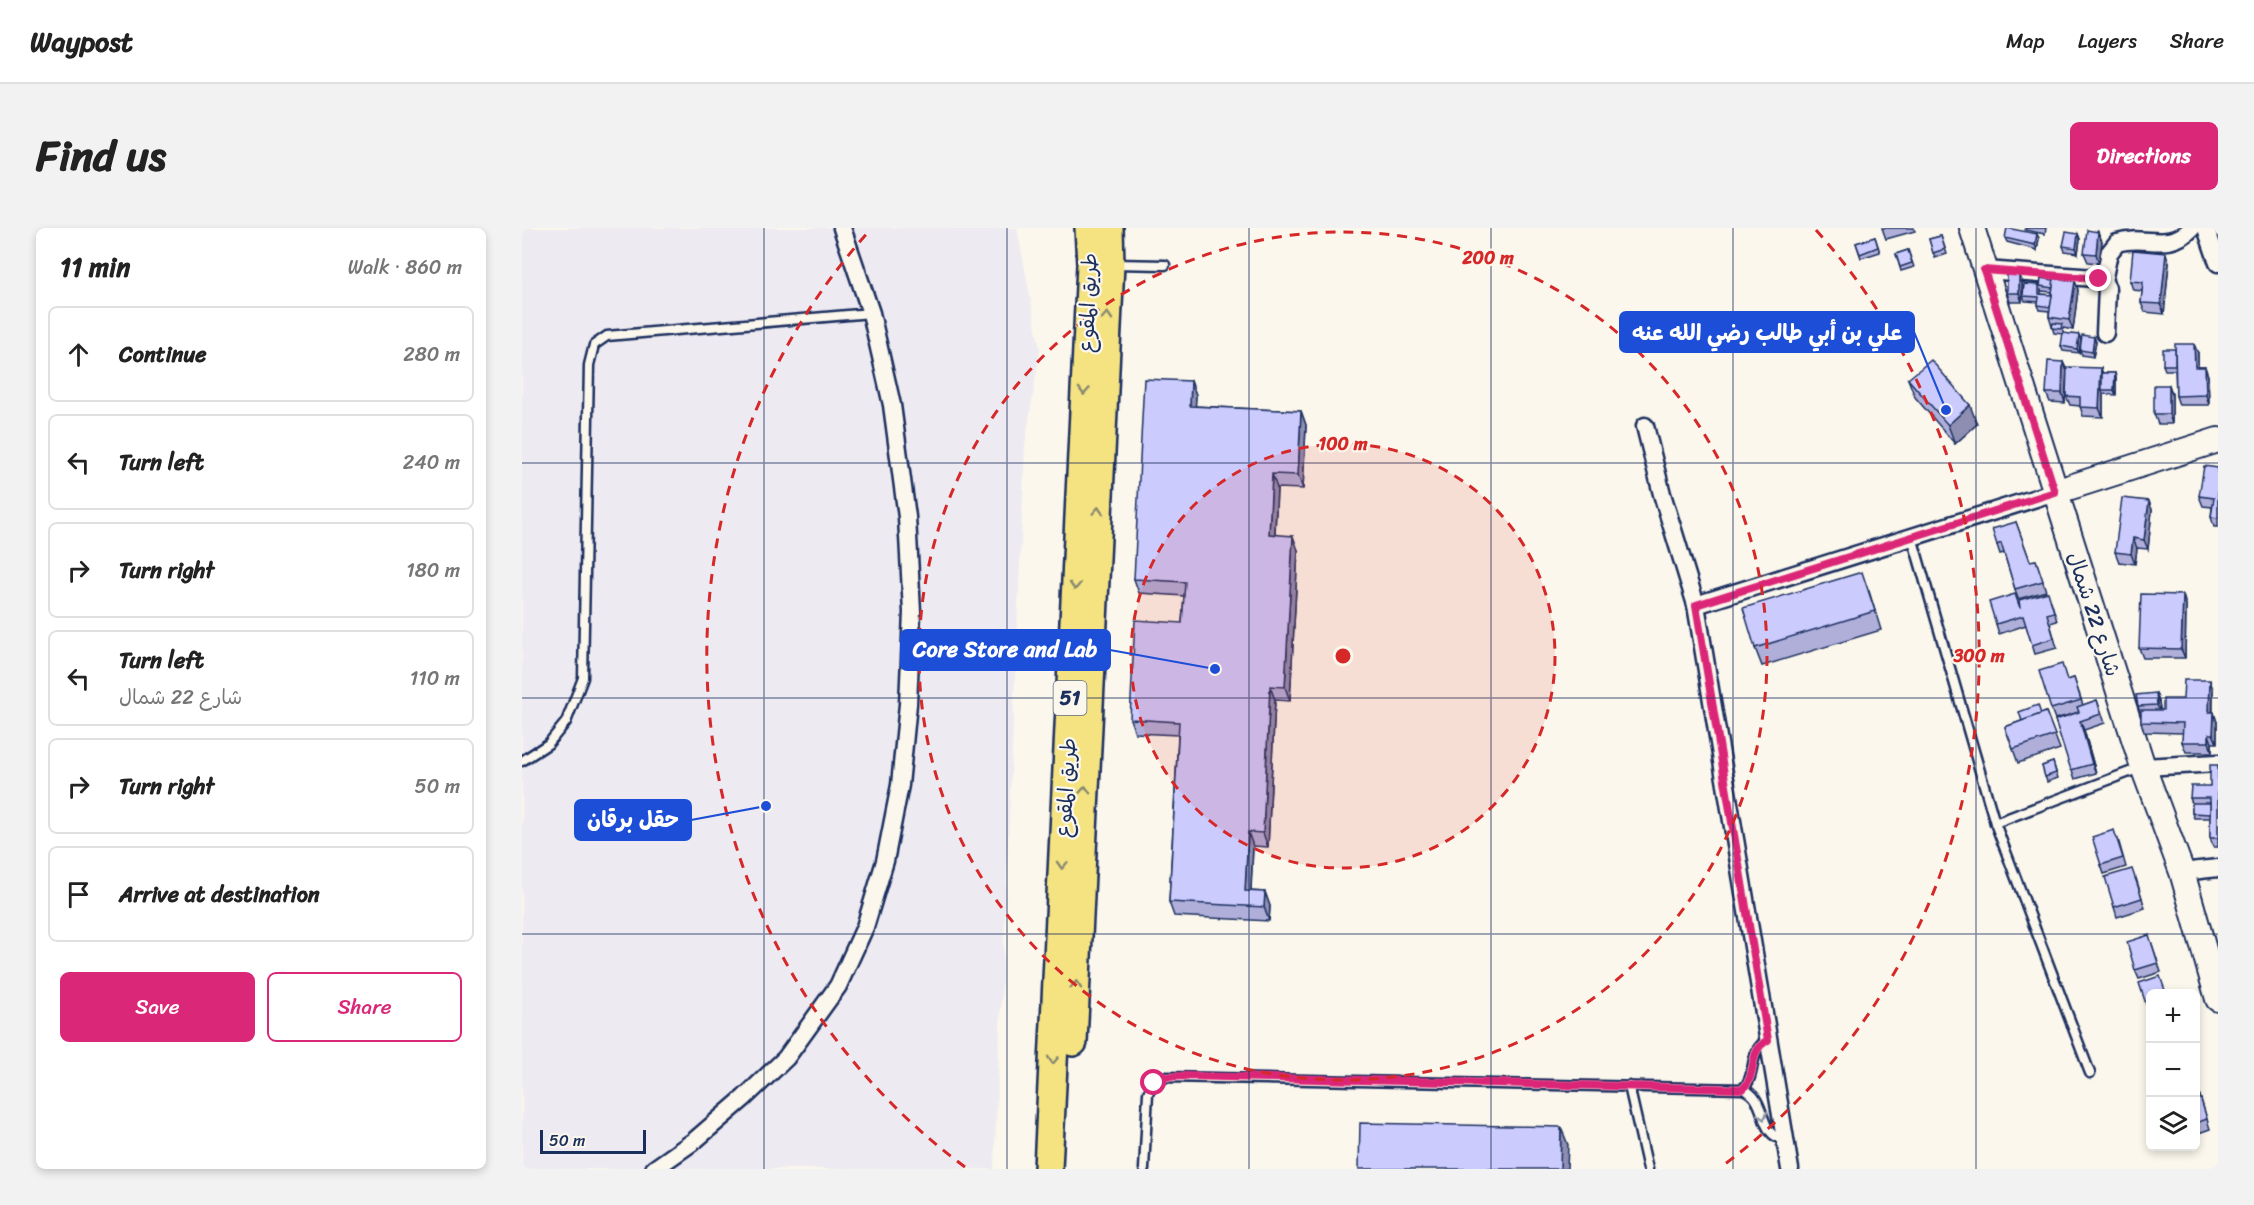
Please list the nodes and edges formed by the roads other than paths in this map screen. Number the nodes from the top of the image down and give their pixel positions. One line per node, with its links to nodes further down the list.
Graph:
1 (842, 228): 12 (street)
2 (1089, 228): 33 (main road, طريق المقوع / 51, one-way to 33)
3 (1109, 228): 8 (main road, طريق المقوع / 51)
4 (1972, 228): 10 (street, شارع 22 شمال)
5 (2192, 228): 11 (street)
6 (2206, 228): 7 (street)
7 (2218, 263)
8 (1110, 264): 9 (lane); 34 (main road, طريق المقوع / 51, one-way to 8)
9 (1165, 265)
10 (1984, 270): 11 (street); 16 (street, شارع 22 شمال)
11 (2103, 281): 13 (street)
12 (871, 313): 19 (lane); 32 (street)
13 (2105, 333)
14 (1645, 426): 18 (street)
15 (2218, 440): 16 (street)
16 (2055, 492): 17 (street); 21 (street, شارع 22 شمال)
17 (1912, 537): 18 (street); 22 (lane)
18 (1696, 605): 27 (street)
19 (522, 761)
20 (2218, 764): 21 (street)
21 (2143, 767): 22 (lane); 24 (street, شارع 22 شمال)
22 (1995, 823): 28 (lane)
23 (2218, 868): 24 (street)
24 (2182, 872): 25 (street, شارع 22 شمال)
25 (2212, 961): 26 (street, شارع 22 شمال)
26 (2218, 999)
27 (1768, 1040): 30 (lane); 31 (street)
28 (2090, 1073)
29 (1629, 1086): 30 (lane); 35 (lane); 36 (lane)
30 (1743, 1089): 31 (lane, one-way to 31)
31 (1785, 1140): 37 (street)
32 (654, 1169)
33 (1048, 1169)
34 (1067, 1169)
35 (1144, 1169)
36 (1648, 1169)
37 (1790, 1169)

